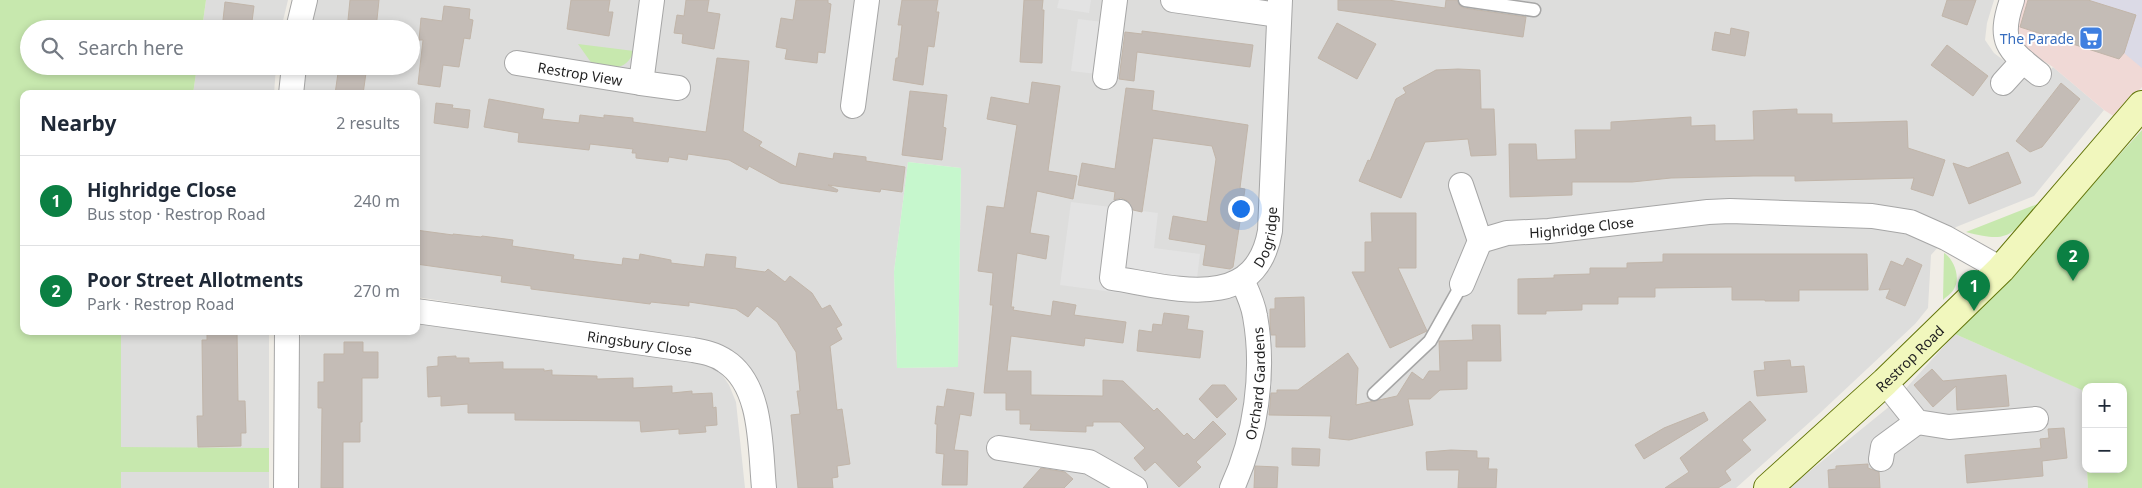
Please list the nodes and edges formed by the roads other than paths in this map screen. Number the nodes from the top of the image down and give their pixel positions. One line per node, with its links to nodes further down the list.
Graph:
1 (305, 0): 10 (street)
2 (652, 0): 14 (street, Restrop View)
3 (867, 0): 19 (street)
4 (1115, 0): 13 (street)
5 (1173, 0): 8 (street, Dogridge)
6 (1465, 0): 9 (lane)
7 (2012, 0): 15 (street)
8 (1279, 7): 24 (street, Dogridge)
9 (1534, 10)
10 (300, 20)
11 (517, 63): 14 (street, Restrop View)
12 (293, 75): 17 (street)
13 (1105, 77)
14 (641, 83): 16 (street, Restrop View)
15 (2003, 83)
16 (678, 88)
17 (291, 90)
18 (2142, 105): 23 (street, Restrop Road)
19 (853, 106)
20 (1462, 184): 22 (street)
21 (1120, 212): 24 (street, Dogridge)
22 (1480, 241): 23 (street, Highridge Close); 25 (street)
23 (2001, 269): 28 (street, Restrop Road)
24 (1242, 280): 37 (street, Orchard Gardens)
25 (1462, 284): 29 (lane)
26 (420, 312): 35 (street, Ringsbury Close)
27 (287, 335): 34 (street)
28 (1885, 382): 31 (street); 38 (street, Restrop Road)
29 (1374, 394)
30 (2036, 419): 31 (street)
31 (1917, 422): 33 (street)
32 (1012, 456): 36 (street)
33 (1881, 459)
34 (286, 488)
35 (764, 488)
36 (1135, 488)
37 (1232, 488)
38 (1768, 488)

